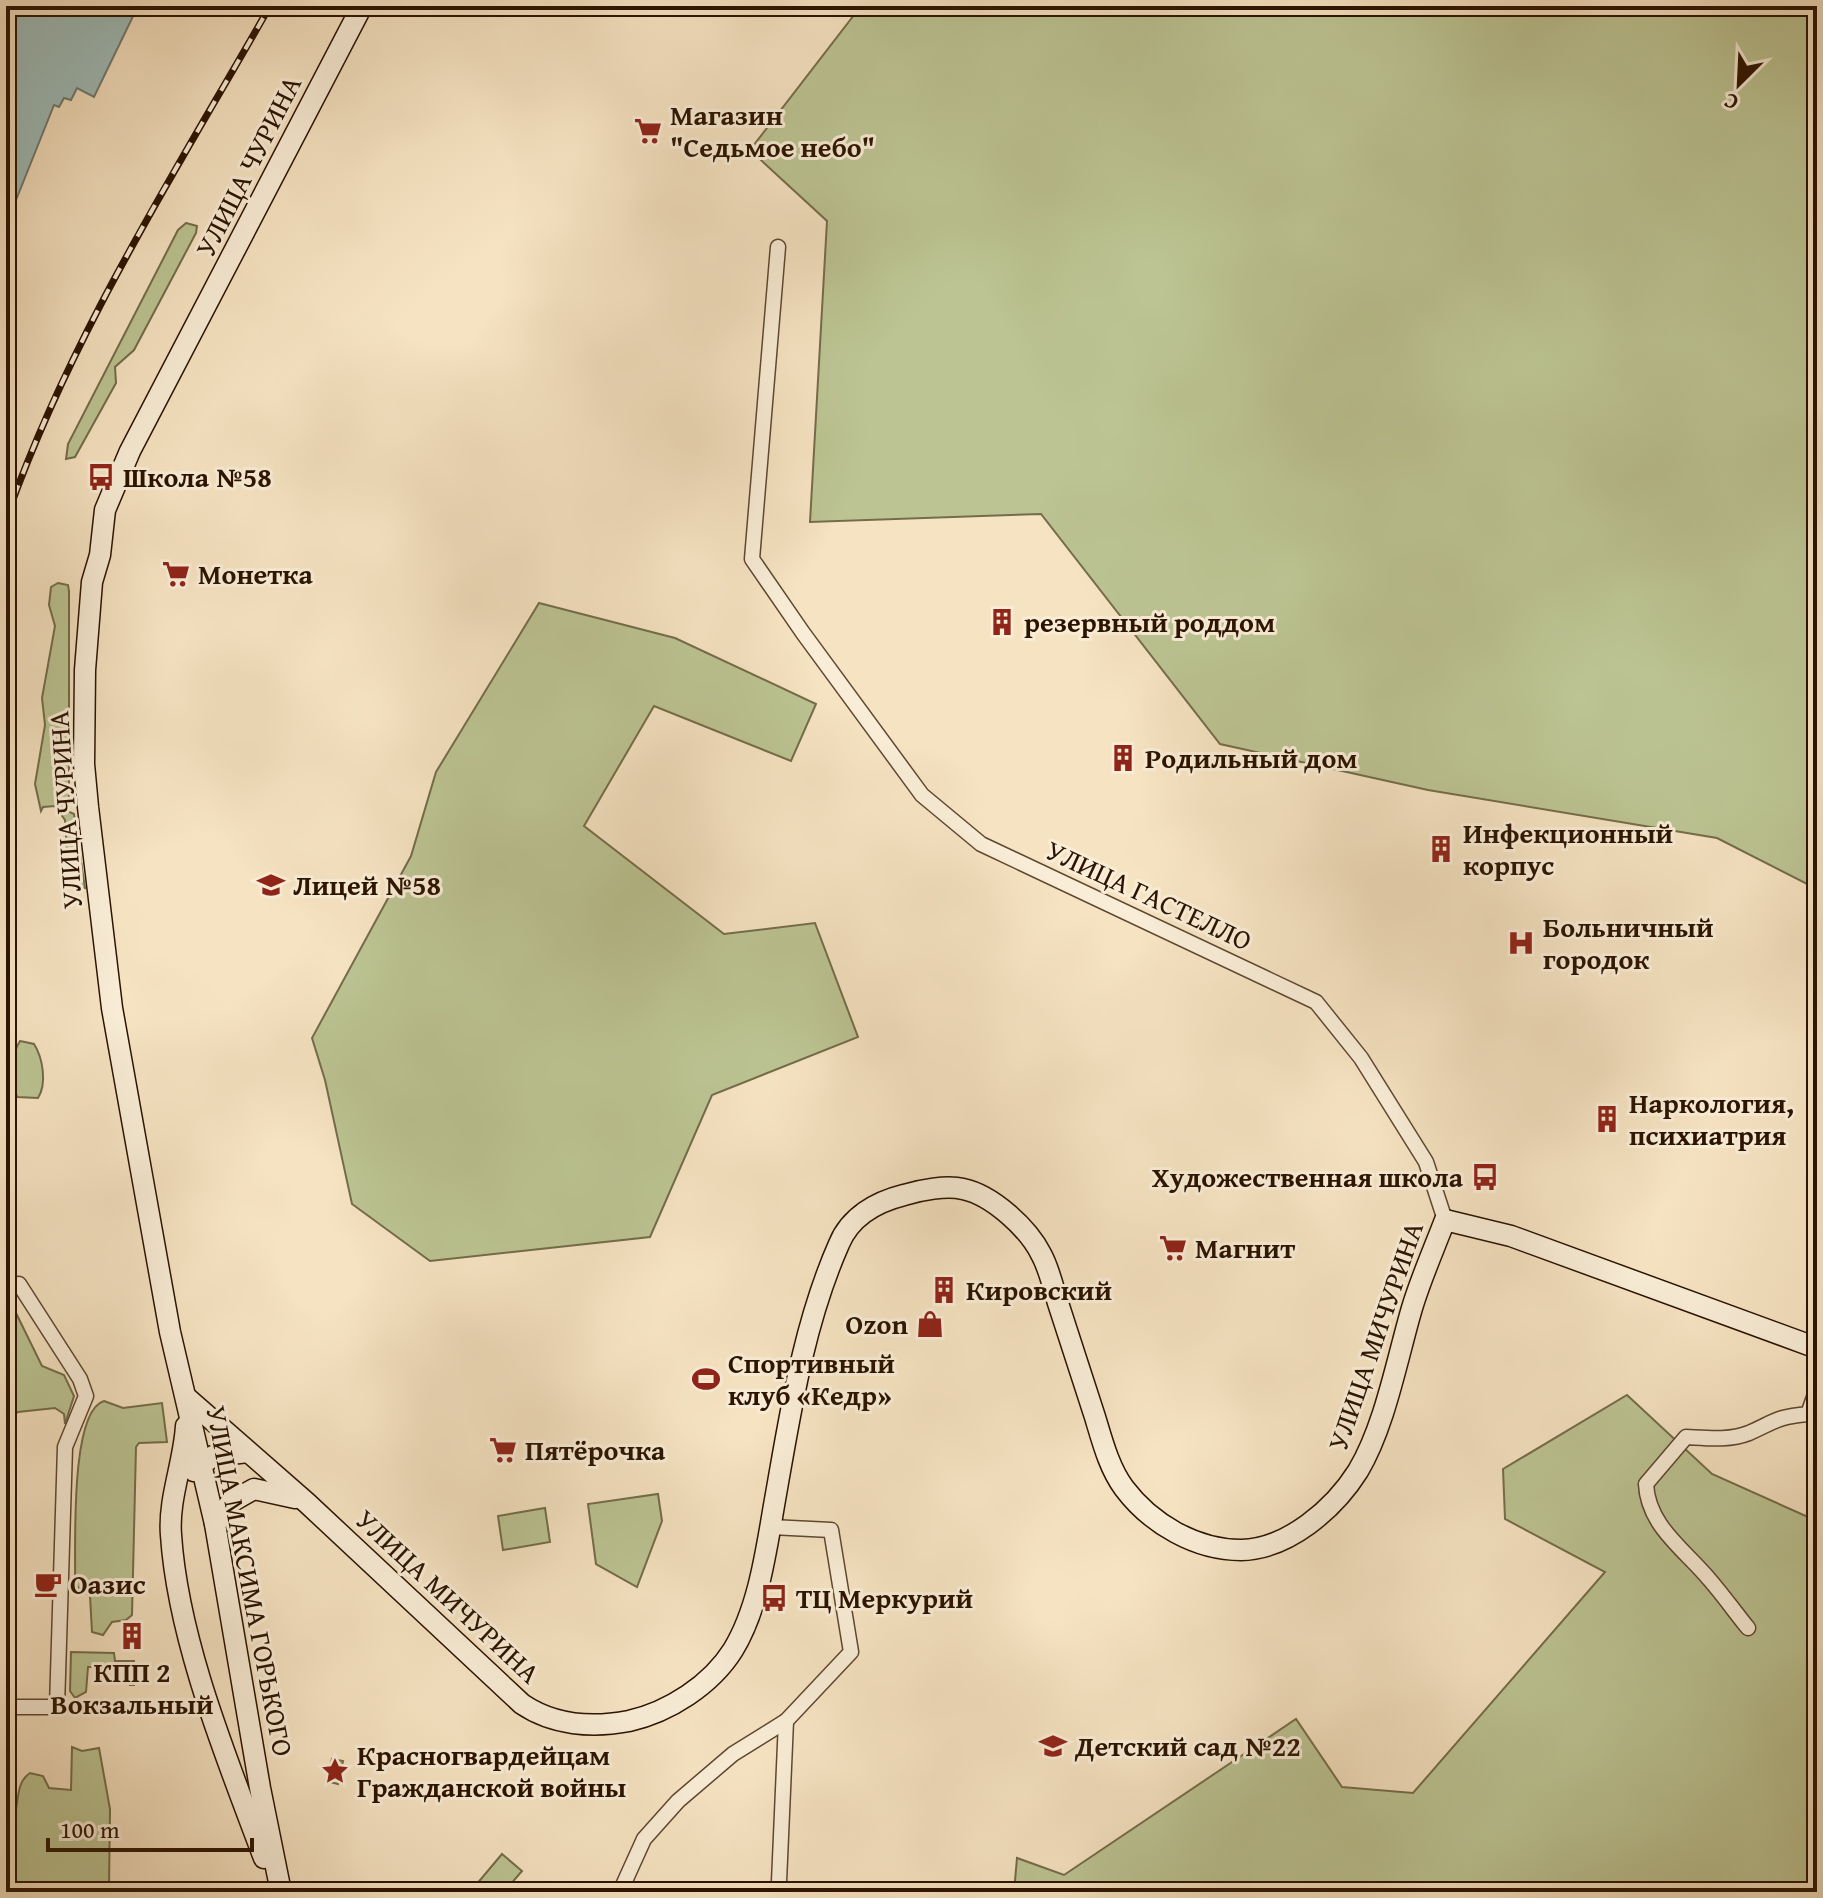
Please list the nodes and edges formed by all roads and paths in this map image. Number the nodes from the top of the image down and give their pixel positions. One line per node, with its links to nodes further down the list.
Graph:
1 (362, 6): 7 (street, УЛИЦА ЧУРИНА)
2 (778, 247): 3 (street, УЛИЦА ГАСТЕЛЛО)
3 (1445, 1220): 5 (street, УЛИЦА МИЧУРИНА); 13 (street, УЛИЦА МИЧУРИНА)
4 (19, 1284): 15 (street)
5 (1817, 1348)
6 (1817, 1389): 14 (street)
7 (187, 1398): 8 (street, УЛИЦА МИЧУРИНА); 9 (street, УЛИЦА МАКСИМА ГОРЬКОГО); 10 (street, УЛИЦА МАКСИМА ГОРЬКОГО)
8 (248, 1452): 9 (street); 11 (street, УЛИЦА МИЧУРИНА)
9 (202, 1463): 10 (street); 12 (street, УЛИЦА МАКСИМА ГОРЬКОГО)
10 (177, 1493): 17 (street, УЛИЦА МАКСИМА ГОРЬКОГО)
11 (307, 1503): 12 (street); 13 (street, УЛИЦА МИЧУРИНА)
12 (215, 1524): 18 (street, УЛИЦА МАКСИМА ГОРЬКОГО)
13 (771, 1527): 16 (street)
14 (1748, 1628)
15 (6, 1707)
16 (786, 1721): 20 (street); 21 (street)
17 (238, 1788): 18 (street, УЛИЦА МАКСИМА ГОРЬКОГО); 19 (street, УЛИЦА МАКСИМА ГОРЬКОГО)
18 (260, 1788): 19 (street, УЛИЦА МАКСИМА ГОРЬКОГО)
19 (279, 1892)
20 (620, 1892)
21 (783, 1892)

